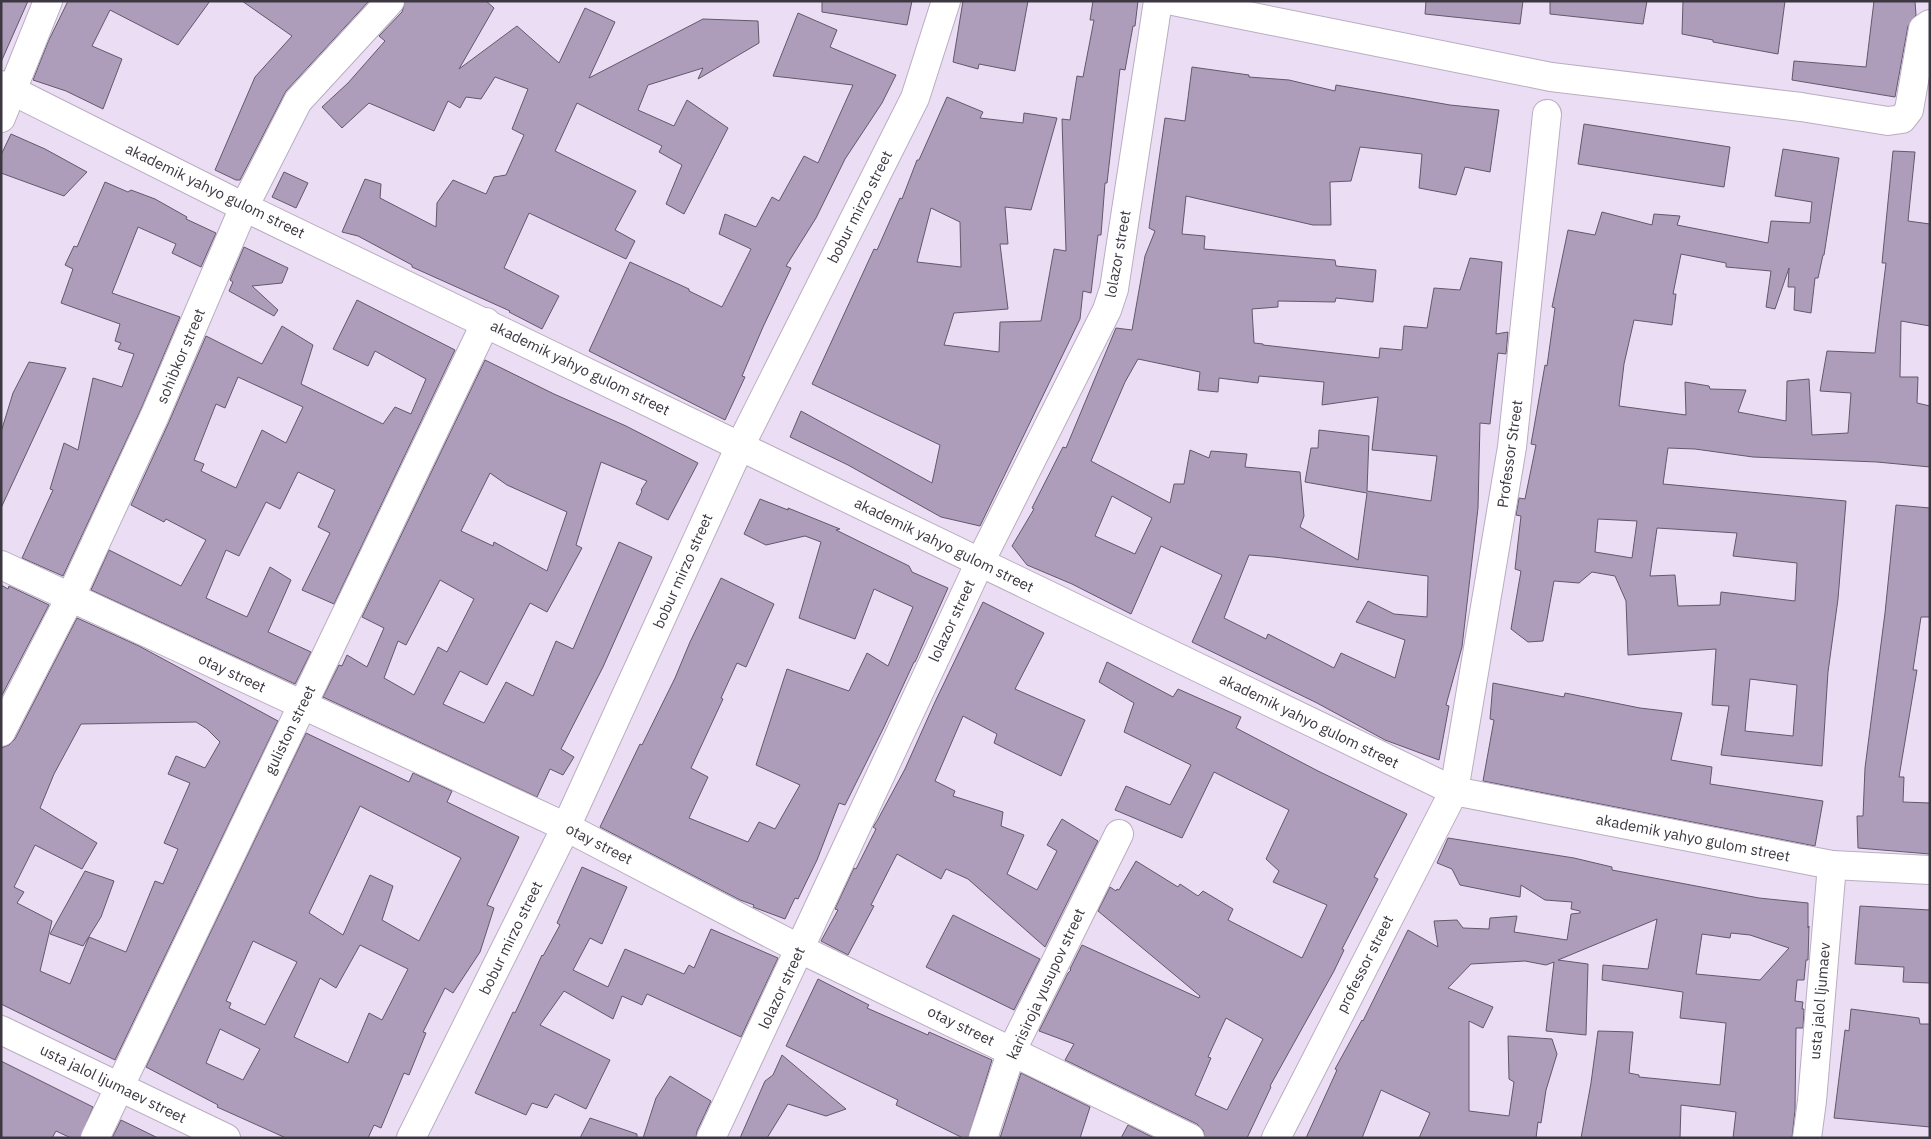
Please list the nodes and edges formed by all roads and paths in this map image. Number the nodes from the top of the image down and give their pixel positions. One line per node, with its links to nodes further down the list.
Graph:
1 (48, 1): 7 (street)
2 (390, 1): 10 (street, sohibkor street)
3 (946, 1): 12 (street, bobur mirzo street)
4 (1158, 1): 13 (street, lolazor street)
5 (1173, 1): 6 (street)
6 (1930, 24)
7 (7, 88): 9 (street); 10 (street, akademik yahyo gulom street)
8 (1547, 114): 18 (street, Professor Street)
9 (1, 118)
10 (244, 207): 11 (street, akademik yahyo gulom street); 15 (street, sohibkor street)
11 (486, 322): 12 (street, akademik yahyo gulom street); 16 (street, guliston street)
12 (740, 446): 13 (street, akademik yahyo gulom street); 19 (street, bobur mirzo street)
13 (980, 562): 18 (street, akademik yahyo gulom street); 23 (street, lolazor street)
14 (1, 565): 15 (street, otay street)
15 (70, 598): 16 (street, otay street); 17 (street, sohibkor street)
16 (302, 705): 19 (street, otay street); 26 (street, guliston street)
17 (1, 732)
18 (1454, 791): 21 (street, akademik yahyo gulom street); 33 (street, professor street)
19 (566, 827): 23 (street, otay street); 29 (street, bobur mirzo street)
20 (1119, 834): 25 (street, karisiroja yusupov street)
21 (1832, 865): 22 (street, akademik yahyo gulom street); 34 (street, usta jalol ljumaev)
22 (1930, 870)
23 (800, 948): 25 (street, otay street); 30 (street, lolazor street)
24 (1, 1030): 26 (street, usta jalol ljumaev street)
25 (1012, 1050): 31 (street, karisiroja yusupov street); 32 (street, otay street)
26 (118, 1087): 27 (street, guliston street); 28 (street, usta jalol ljumaev street)
27 (95, 1138)
28 (226, 1138)
29 (412, 1138)
30 (711, 1138)
31 (983, 1138)
32 (1190, 1138)
33 (1276, 1138)
34 (1806, 1138)

